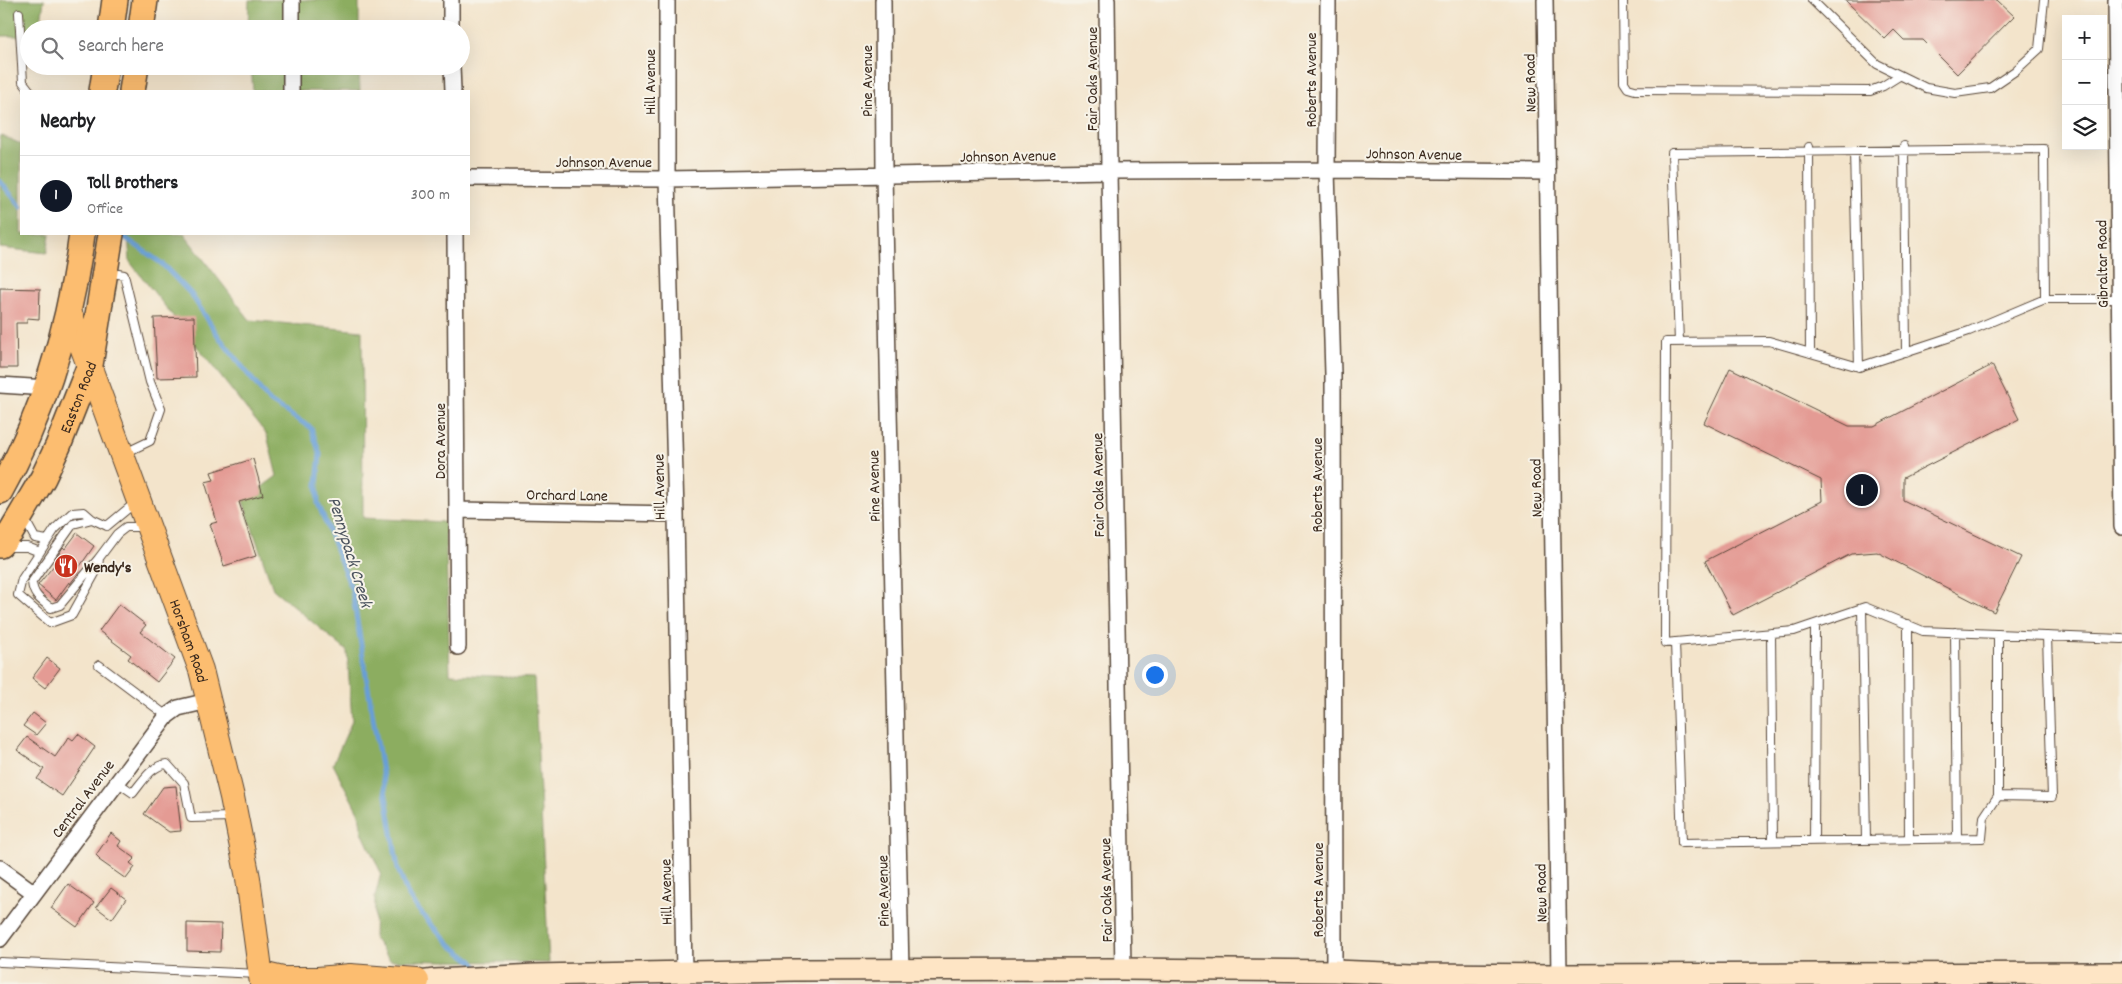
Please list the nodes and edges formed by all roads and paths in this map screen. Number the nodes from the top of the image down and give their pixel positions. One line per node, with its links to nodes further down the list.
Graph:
1 (116, 0): 15 (highway)
2 (145, 0): 16 (highway)
3 (292, 0): 17 (street)
4 (450, 0): 18 (street)
5 (666, 0): 39 (street, Hill Avenue)
6 (883, 0): 37 (street, Pine Avenue)
7 (1108, 0): 35 (street, Fair Oaks Avenue)
8 (1328, 0): 34 (street, Roberts Avenue)
9 (1545, 0): 36 (street, New Road)
10 (1622, 0): 25 (lane)
11 (1812, 0): 25 (lane)
12 (2044, 0): 25 (lane)
13 (2116, 0): 41 (street, Gibraltar Road)
14 (19, 13): 19 (lane)
15 (113, 20)
16 (142, 20)
17 (292, 20)
18 (451, 20)
19 (20, 30)
20 (23, 75): 26 (lane)
21 (105, 75): 27 (highway)
22 (135, 75): 28 (highway)
23 (291, 75): 29 (street)
24 (452, 75): 30 (street)
25 (1899, 76)
26 (29, 90)
27 (102, 90)
28 (132, 90)
29 (291, 90)
30 (453, 90)
31 (1904, 148): 33 (lane); 44 (lane); 48 (lane)
32 (1809, 149): 33 (lane); 47 (lane); 49 (lane)
33 (1854, 151): 51 (lane)
34 (1327, 170): 35 (street, Johnson Avenue); 36 (street, Johnson Avenue); 97 (street, Roberts Avenue)
35 (1109, 171): 37 (street, Johnson Avenue); 95 (street, Fair Oaks Avenue)
36 (1548, 172): 100 (street, New Road)
37 (884, 174): 39 (street, Johnson Avenue); 96 (street, Pine Avenue)
38 (470, 178): 39 (street, Johnson Avenue)
39 (667, 179): 60 (street, Hill Avenue)
40 (455, 235): 58 (street, Dora Avenue)
41 (2120, 239): 45 (street, Gibraltar Road)
42 (81, 242): 46 (highway, Easton Road)
43 (108, 254): 50 (highway, Easton Road); 54 (lane)
44 (2045, 299): 45 (lane); 48 (lane)
45 (2121, 299): 57 (street, Gibraltar Road)
46 (69, 311): 50 (main road, Horsham Road); 53 (highway, Easton Road)
47 (1679, 342): 49 (lane); 78 (lane)
48 (1906, 352): 51 (lane)
49 (1810, 353): 51 (lane)
50 (90, 365): 54 (main road, Horsham Road); 59 (highway, Easton Road)
51 (1859, 367)
52 (0, 385): 53 (street)
53 (47, 388): 55 (highway, Easton Road)
54 (123, 454): 56 (main road, Horsham Road)
55 (0, 491)
56 (139, 499): 62 (lane); 63 (main road, Horsham Road)
57 (2122, 501): 64 (street, Gibraltar Road)
58 (457, 510): 60 (street, Orchard Lane); 79 (street, Dora Avenue)
59 (22, 514): 65 (lane); 67 (highway, Easton Road)
60 (676, 514): 98 (street, Hill Avenue)
61 (92, 519): 62 (lane); 65 (lane); 69 (lane)
62 (107, 526): 66 (lane)
63 (150, 527): 66 (lane); 81 (main road, Horsham Road)
64 (2122, 527)
65 (47, 540): 68 (lane)
66 (109, 543): 69 (lane)
67 (0, 546): 68 (lane)
68 (40, 552): 69 (lane)
69 (100, 558)
70 (1862, 608): 71 (lane); 72 (lane); 88 (lane)
71 (1815, 624): 74 (lane); 90 (lane)
72 (1908, 624): 73 (lane); 87 (lane)
73 (1955, 632): 75 (lane); 86 (lane)
74 (1771, 633): 78 (lane); 89 (lane)
75 (1998, 634): 76 (lane); 84 (lane)
76 (2047, 636): 77 (lane); 84 (lane)
77 (2122, 639)
78 (1675, 642): 89 (lane)
79 (458, 647)
80 (98, 665): 82 (lane)
81 (208, 701): 82 (street, Central Avenue); 85 (main road, Horsham Road)
82 (167, 716): 83 (street, Central Avenue)
83 (117, 782): 85 (lane); 92 (street, Central Avenue)
84 (1998, 796): 86 (lane)
85 (236, 817): 103 (main road, Horsham Road)
86 (1957, 838): 87 (lane)
87 (1909, 839): 88 (lane)
88 (1866, 840): 90 (lane)
89 (1772, 841): 90 (lane)
90 (1814, 841)
91 (0, 868): 92 (street)
92 (33, 892): 93 (street, Central Avenue)
93 (0, 939)
94 (0, 962): 103 (lane)
95 (1124, 969): 96 (main road); 97 (main road)
96 (901, 971): 101 (main road)
97 (1334, 971): 105 (main road)
98 (684, 973): 101 (main road); 104 (main road)
99 (2122, 973): 102 (main road)
100 (1559, 975): 102 (main road); 105 (main road)
101 (794, 977)
102 (1754, 978)
103 (261, 979): 106 (main road)
104 (612, 979): 106 (main road)
105 (1412, 979)
106 (419, 982)

